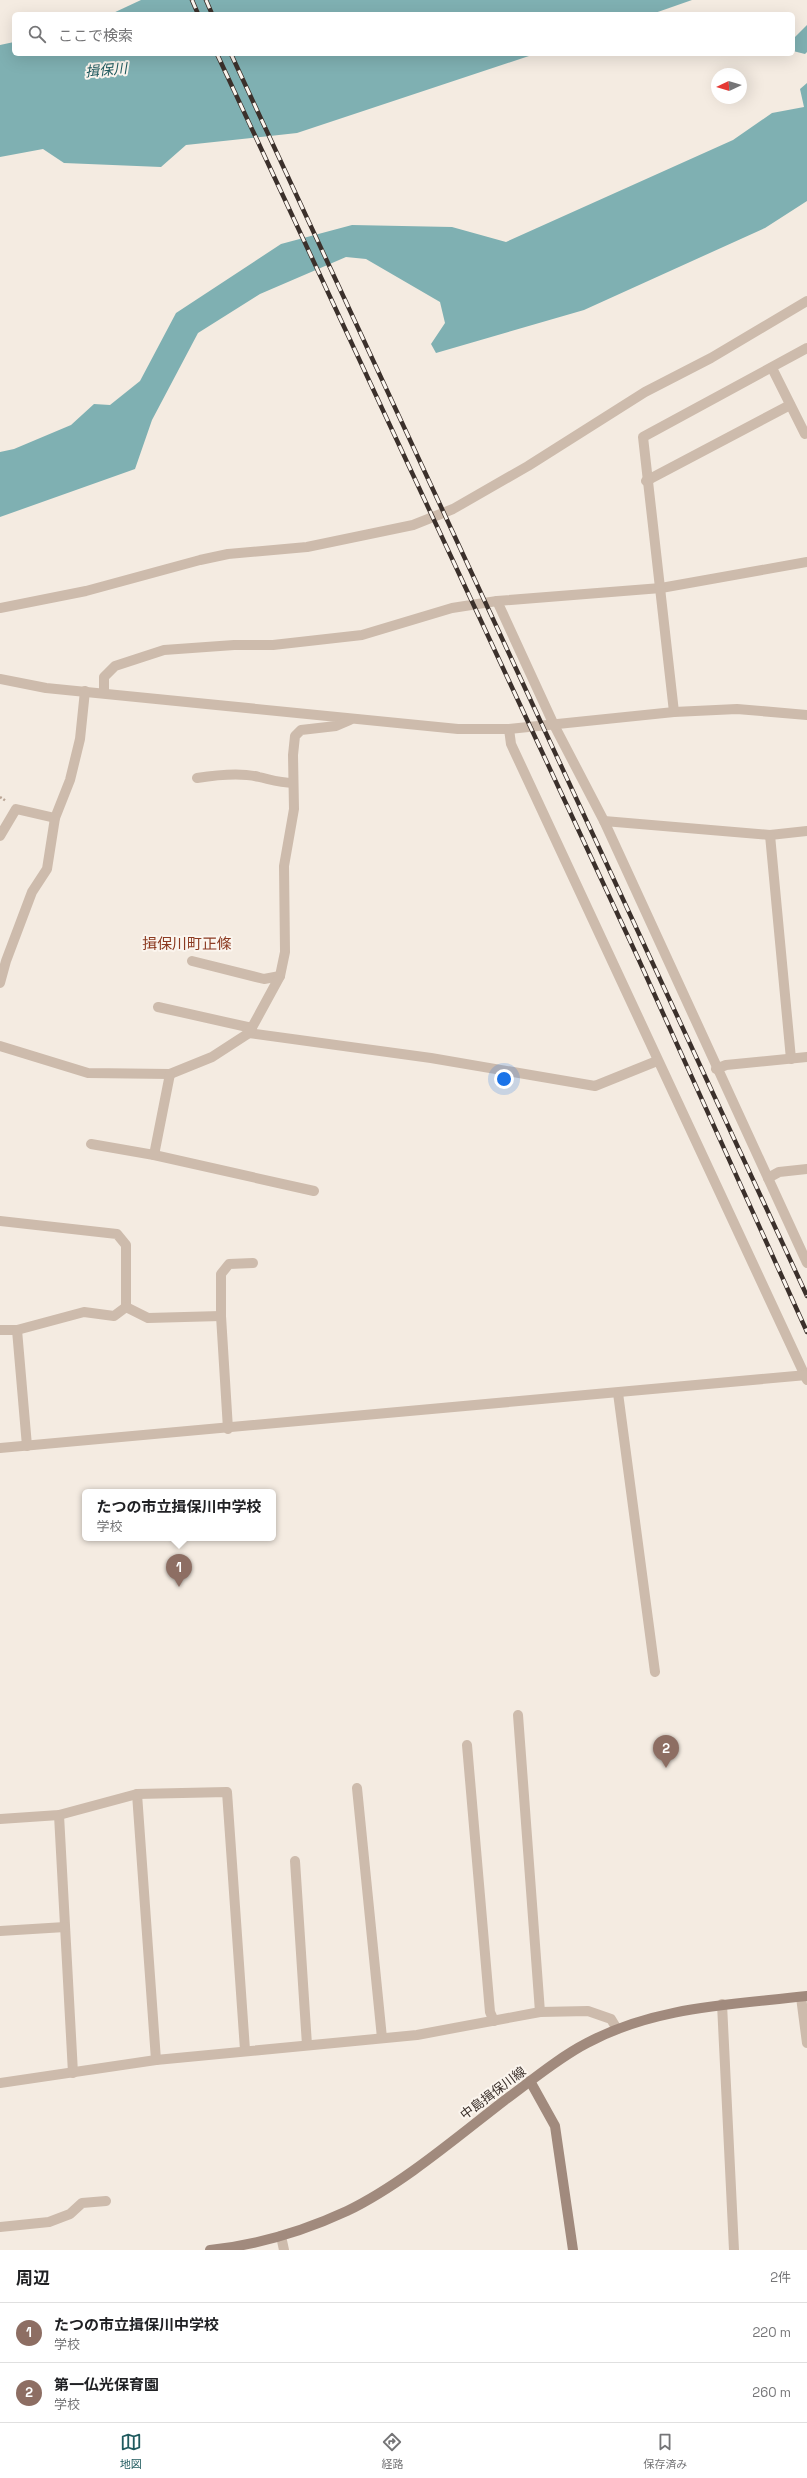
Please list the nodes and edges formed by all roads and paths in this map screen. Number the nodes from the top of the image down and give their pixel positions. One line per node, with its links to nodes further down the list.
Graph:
1 (807, 301): 10 (street)
2 (807, 348): 3 (street)
3 (772, 368): 4 (street); 6 (street)
4 (790, 404): 5 (street); 6 (street)
5 (807, 433)
6 (646, 481): 8 (street)
7 (807, 562): 8 (street)
8 (660, 588): 9 (street); 14 (street)
9 (497, 601): 13 (street); 17 (street)
10 (0, 608)
11 (0, 679): 12 (street)
12 (85, 691): 13 (street); 21 (street)
13 (104, 692): 16 (street)
14 (674, 712): 15 (street); 17 (street)
15 (807, 715)
16 (350, 720): 18 (street); 20 (street)
17 (554, 725): 18 (street); 22 (street)
18 (509, 729): 34 (street)
19 (197, 778): 20 (street)
20 (293, 783): 27 (street)
21 (55, 818): 25 (street); 28 (street)
22 (604, 821): 24 (street); 35 (street)
23 (807, 831): 24 (street)
24 (770, 834): 33 (street)
25 (0, 836)
26 (192, 961): 27 (street)
27 (280, 976): 30 (street)
28 (0, 983)
29 (158, 1007): 30 (street)
30 (251, 1030): 34 (street); 36 (street)
31 (0, 1046): 36 (street)
32 (807, 1057): 33 (street)
33 (791, 1059): 35 (street)
34 (657, 1061): 49 (street)
35 (716, 1069): 40 (street)
36 (170, 1074): 38 (street)
37 (91, 1144): 38 (street)
38 (154, 1155): 41 (street)
39 (807, 1169): 40 (street)
40 (768, 1178): 44 (street)
41 (314, 1191)
42 (0, 1221): 45 (street)
43 (253, 1263): 46 (street)
44 (807, 1264)
45 (126, 1307): 46 (street); 48 (street)
46 (221, 1316): 51 (street)
47 (0, 1330): 48 (street)
48 (17, 1330): 52 (street)
49 (806, 1377): 50 (street)
50 (618, 1393): 51 (street); 54 (street)
51 (228, 1429): 52 (street)
52 (27, 1446): 53 (street)
53 (0, 1448)
54 (654, 1672)
55 (518, 1715): 66 (street)
56 (467, 1745): 67 (street)
57 (357, 1788): 69 (street)
58 (137, 1794): 59 (street); 72 (street); 73 (street)
59 (59, 1815): 60 (street); 62 (street)
60 (0, 1820)
61 (296, 1861): 71 (street)
62 (65, 1927): 63 (street); 74 (street)
63 (0, 1931)
64 (804, 1996): 65 (main road, 中島揖保川線); 70 (street)
65 (722, 2004): 68 (main road, 中島揖保川線); 83 (street)
66 (540, 2012): 67 (street); 68 (street)
67 (494, 2021): 69 (street)
68 (617, 2029): 75 (main road, 中島揖保川線)
69 (382, 2038): 71 (street)
70 (807, 2043)
71 (306, 2045): 72 (street)
72 (244, 2050): 73 (street)
73 (156, 2060): 74 (street)
74 (73, 2073): 76 (street)
75 (530, 2081): 79 (main road, 中島揖保川線); 82 (main road)
76 (0, 2084)
77 (106, 2201): 78 (street)
78 (0, 2227)
79 (281, 2236): 80 (main road, 中島揖保川線); 81 (street)
80 (210, 2250)
81 (284, 2250)
82 (573, 2250)
83 (734, 2250)

